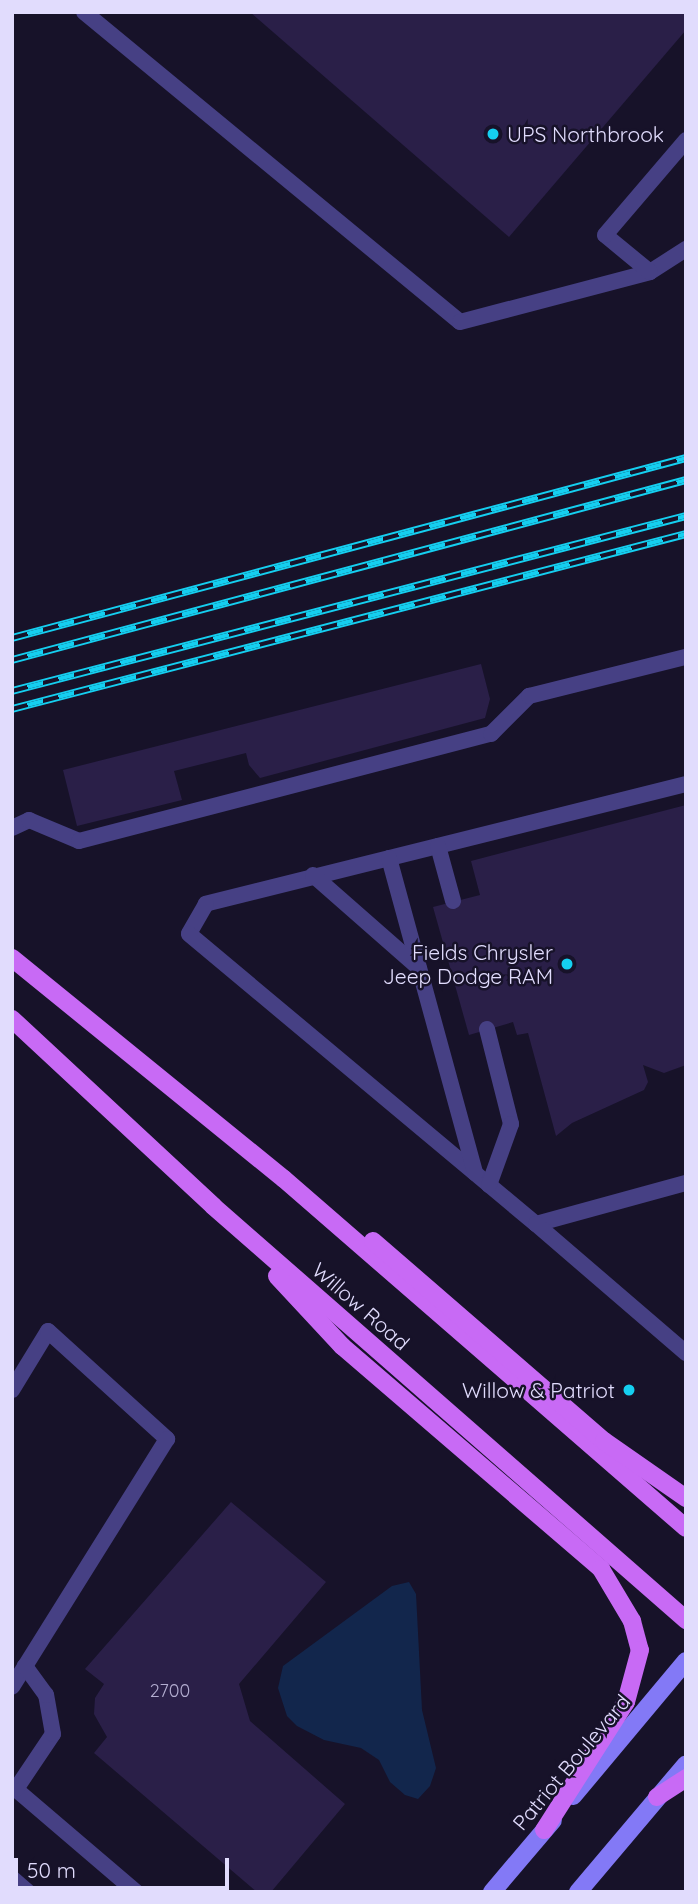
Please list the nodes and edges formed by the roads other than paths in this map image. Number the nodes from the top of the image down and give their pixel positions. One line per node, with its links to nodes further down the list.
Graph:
1 (84, 12): 4 (lane)
2 (686, 140): 4 (lane)
3 (686, 248): 4 (lane)
4 (650, 272)
5 (686, 657): 7 (lane)
6 (686, 784): 8 (lane)
7 (12, 828)
8 (438, 846): 9 (lane); 11 (lane)
9 (389, 858): 10 (lane); 13 (lane)
10 (313, 875): 13 (lane); 16 (lane)
11 (453, 901)
12 (12, 958): 17 (main road)
13 (419, 968): 16 (lane)
14 (12, 1019): 20 (main road, Willow Road)
15 (487, 1029): 19 (lane)
16 (476, 1173): 19 (lane)
17 (284, 1179): 24 (main road); 25 (main road)
18 (686, 1182): 21 (lane)
19 (489, 1185): 21 (lane)
20 (213, 1206): 26 (main road, Willow Road); 34 (main road)
21 (536, 1224): 22 (lane)
22 (686, 1353)
23 (12, 1390): 28 (lane)
24 (686, 1498)
25 (686, 1528)
26 (686, 1620)
27 (686, 1661): 34 (main road, Patriot Boulevard)
28 (25, 1666): 29 (lane); 32 (lane)
29 (12, 1687)
30 (686, 1764): 33 (main road)
31 (686, 1778): 33 (main road)
32 (14, 1787): 37 (lane)
33 (657, 1797): 39 (main road)
34 (544, 1830): 38 (main road, Patriot Boulevard)
35 (12, 1878): 36 (lane)
36 (28, 1892)
37 (135, 1892)
38 (492, 1892)
39 (578, 1892)

